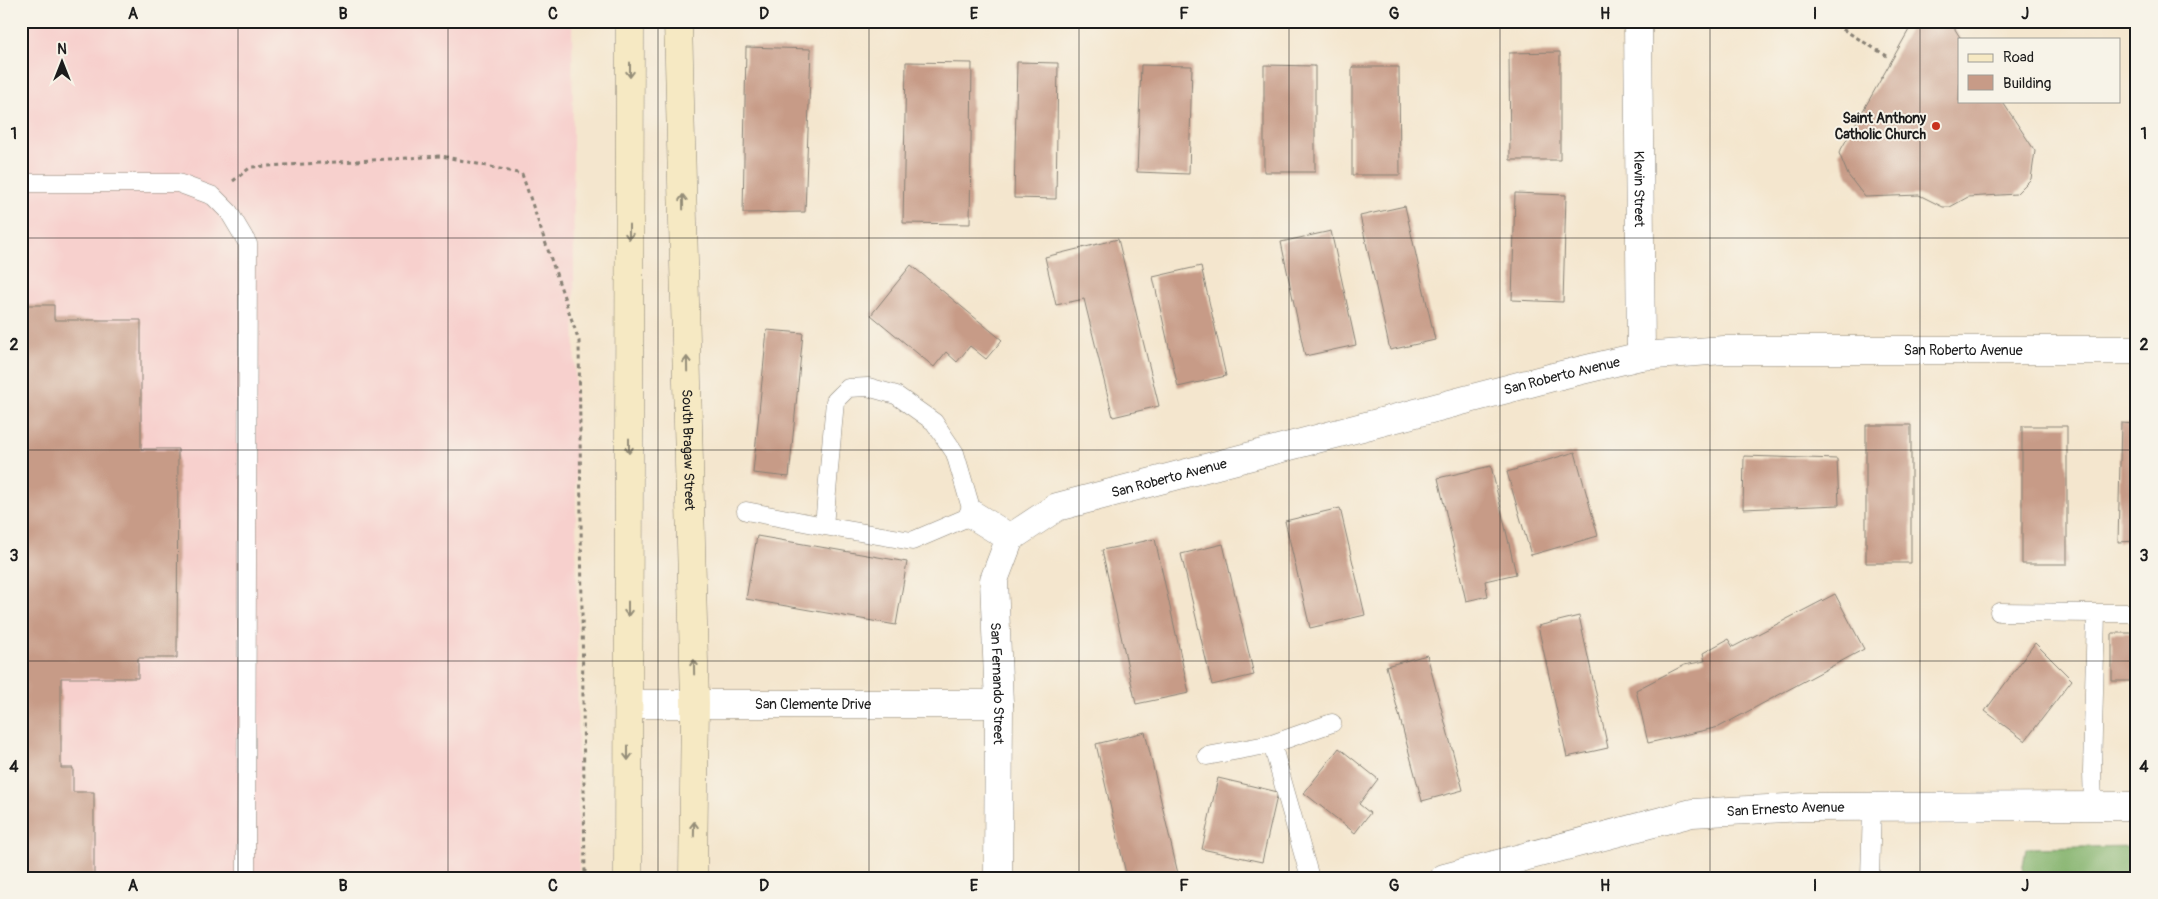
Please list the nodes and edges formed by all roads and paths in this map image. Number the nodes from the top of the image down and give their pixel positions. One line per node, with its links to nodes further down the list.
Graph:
1 (630, 21): 18 (main road, one-way to 18)
2 (678, 21): 17 (main road, South Bragaw Street, one-way to 2)
3 (1638, 21): 9 (street, Klevin Street)
4 (1829, 21): 5 (path)
5 (1887, 56)
6 (21, 184): 7 (lane)
7 (213, 196): 26 (lane); 27 (path)
8 (2137, 350): 9 (street, San Roberto Avenue)
9 (1641, 356): 13 (street, San Roberto Avenue)
10 (746, 510): 12 (lane)
11 (972, 515): 12 (lane); 12 (lane); 13 (street)
12 (824, 526)
13 (1010, 538): 19 (street, San Fernando Street)
14 (1999, 612): 15 (lane)
15 (2096, 613): 16 (lane); 25 (lane)
16 (2137, 613)
17 (695, 703): 18 (street, San Clemente Drive); 19 (street, San Clemente Drive); 29 (main road, South Bragaw Street, one-way to 17)
18 (628, 704): 28 (main road, one-way to 28)
19 (999, 704): 30 (street, San Fernando Street)
20 (1332, 723): 21 (lane)
21 (1272, 744): 22 (lane); 31 (lane)
22 (1207, 756)
23 (2137, 806): 25 (street, San Ernesto Avenue)
24 (1872, 807): 25 (street, San Ernesto Avenue); 32 (street, San Ernesto Avenue); 33 (lane)
25 (2093, 807)
26 (246, 878)
27 (585, 878)
28 (628, 878)
29 (693, 878)
30 (998, 878)
31 (1310, 878)
32 (1444, 878)
33 (1870, 878)

